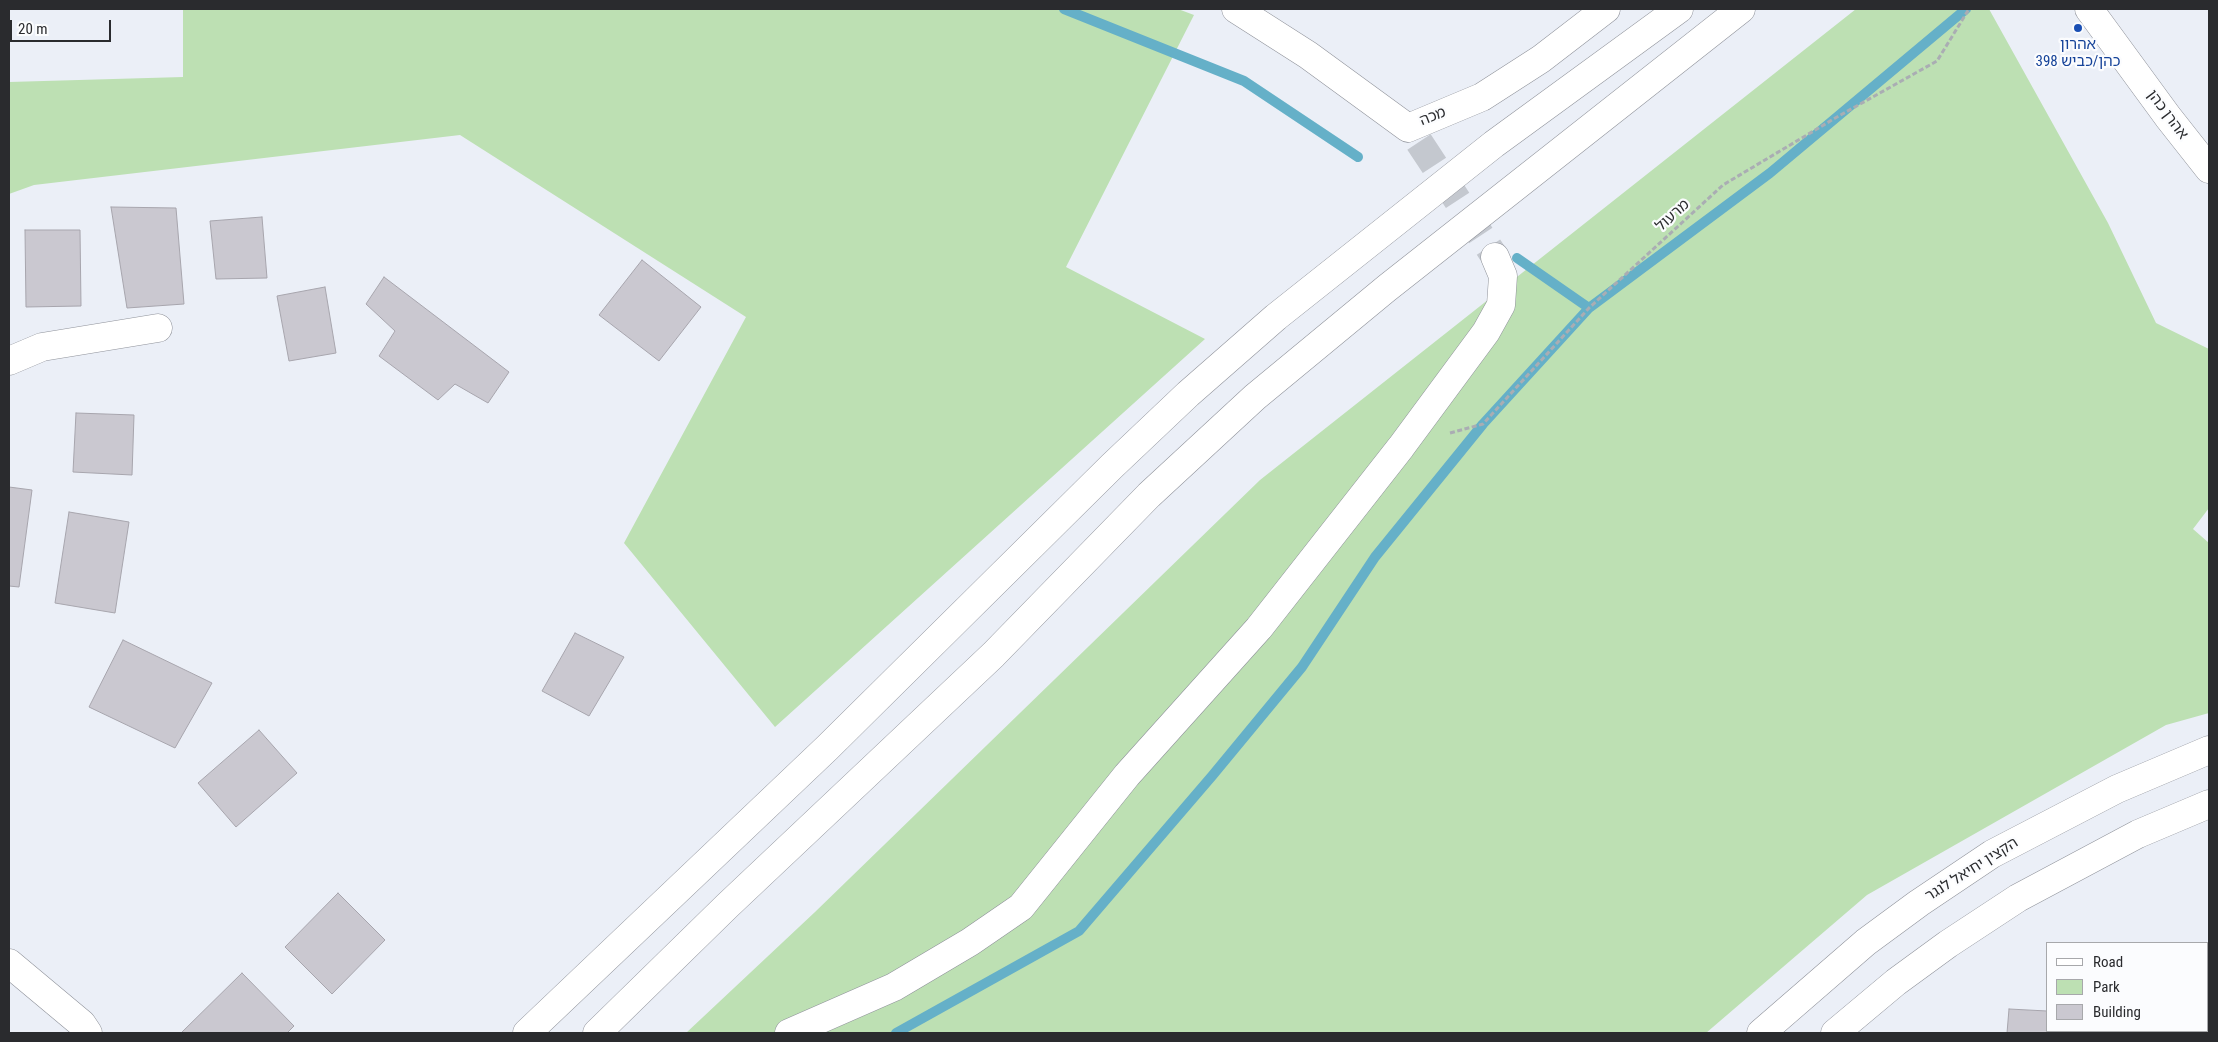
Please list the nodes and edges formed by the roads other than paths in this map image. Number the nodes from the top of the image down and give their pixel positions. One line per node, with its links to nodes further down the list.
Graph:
1 (1236, 9): 2 (main road, מכה)
2 (1606, 9)
3 (1678, 9): 16 (main road)
4 (1741, 9): 17 (main road)
5 (2089, 9): 7 (main road, אהרן כהן)
6 (2108, 9): 7 (main road, אהרן כהן)
7 (2126, 60): 8 (main road, אהרן כהן)
8 (2209, 169)
9 (1495, 257): 18 (main road)
10 (158, 328): 11 (main road)
11 (9, 361)
12 (2209, 750): 19 (main road, הקצין יחיאל לנגר)
13 (2209, 804): 20 (main road)
14 (9, 963): 15 (main road)
15 (88, 1033)
16 (527, 1033)
17 (597, 1033)
18 (789, 1033)
19 (1761, 1033)
20 (1835, 1033)

